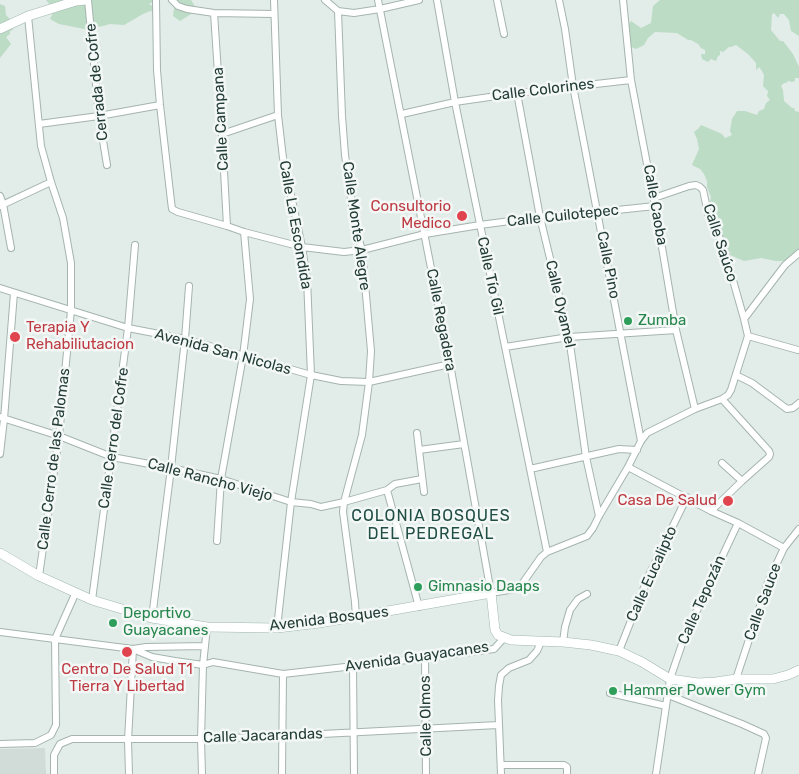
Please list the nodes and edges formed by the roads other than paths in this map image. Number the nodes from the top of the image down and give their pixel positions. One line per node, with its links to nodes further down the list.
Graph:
1 (87, 0): 16 (street); 26 (street, Cerrada de Cofre)
2 (156, 0): 23 (street)
3 (172, 0): 14 (street)
4 (274, 0): 15 (street, Calle La Escondida)
5 (325, 0): 13 (street)
6 (378, 0): 12 (street, Calle Regadera)
7 (419, 0): 12 (street)
8 (437, 0): 22 (street, Calle Tío Gil)
9 (498, 0): 18 (street)
10 (559, 0): 20 (street, Calle Pino)
11 (623, 0): 19 (street, Calle Caoba)
12 (380, 9): 13 (street); 24 (street, Calle Regadera)
13 (338, 11): 44 (street, Calle Monte Alegre)
14 (214, 13): 15 (street); 28 (street, Calle Campana)
15 (274, 14): 25 (street, Calle La Escondida)
16 (28, 16): 17 (street); 27 (street, Calle Cerro de las Palomas)
17 (0, 29)
18 (504, 34)
19 (631, 80): 20 (street, Calle Colorines); 32 (street, Calle Caoba)
20 (573, 86): 21 (street, Calle Colorines); 35 (street, Calle Pino)
21 (517, 93): 22 (street, Calle Colorines); 36 (street, Calle Oyamel)
22 (455, 102): 24 (street, Calle Colorines); 37 (street, Calle Tío Gil)
23 (160, 105): 26 (street); 38 (street, Calle Cuilotepec)
24 (402, 114): 40 (street, Calle Regadera)
25 (278, 115): 28 (street); 42 (street, Calle La Escondida)
26 (99, 116): 27 (street); 29 (street, Cerrada de Cofre)
27 (40, 124): 30 (street, Calle Cerro de las Palomas)
28 (222, 134): 38 (street, Calle Campana)
29 (106, 165)
30 (51, 182): 33 (street); 49 (street, Calle Cerro de las Palomas)
31 (0, 196): 33 (street)
32 (654, 198): 34 (street, Calle Caoba); 50 (street, Calle Saúco)
33 (1, 205): 43 (street)
34 (655, 206): 35 (street, Calle Cuilotepec); 52 (street, Calle Caoba)
35 (598, 212): 36 (street, Calle Cuilotepec); 53 (street, Calle Pino)
36 (540, 217): 37 (street, Calle Cuilotepec); 55 (street, Calle Oyamel)
37 (480, 225): 40 (street, Calle Cuilotepec); 57 (street, Calle Tío Gil)
38 (227, 226): 39 (street, Calle Cuilotepec)
39 (244, 232): 42 (street, Calle Cuilotepec); 59 (street)
40 (425, 234): 44 (street, Calle Cuilotepec); 60 (street, Calle Regadera)
41 (135, 246): 51 (street, Calle Cerro del Cofre)
42 (302, 247): 44 (street, Calle Cuilotepec); 61 (street, Calle La Escondida)
43 (11, 248)
44 (362, 250): 63 (street, Calle Monte Alegre)
45 (799, 253): 50 (street)
46 (189, 286): 56 (street)
47 (0, 288): 48 (street, Avenida San Nicolas)
48 (14, 293): 49 (street, Avenida San Nicolas); 67 (street)
49 (71, 310): 51 (street, Avenida San Nicolas); 69 (street, Calle Cerro de las Palomas)
50 (744, 319): 54 (street)
51 (128, 328): 56 (street, Avenida San Nicolas); 75 (street, Calle Cerro del Cofre)
52 (676, 330): 53 (street); 66 (street, Calle Caoba)
53 (621, 334): 55 (street); 70 (street, Calle Pino)
54 (748, 336): 58 (street); 62 (street)
55 (569, 337): 57 (street); 76 (street, Calle Oyamel)
56 (185, 339): 59 (street, Avenida San Nicolas); 79 (street)
57 (505, 347): 80 (street, Calle Tío Gil)
58 (798, 350)
59 (244, 356): 61 (street, Avenida San Nicolas); 81 (street)
60 (450, 364): 63 (street, Avenida San Nicolas); 71 (street, Calle Regadera)
61 (311, 375): 63 (street, Avenida San Nicolas); 87 (street, Calle La Escondida)
62 (736, 375): 64 (street); 65 (street)
63 (369, 382): 88 (street, Calle Monte Alegre)
64 (722, 399): 66 (street); 83 (street)
65 (799, 403)
66 (695, 409): 70 (street)
67 (2, 418): 69 (street, Calle Rancho Viejo); 74 (street)
68 (417, 433): 72 (street)
69 (59, 436): 75 (street, Calle Rancho Viejo); 97 (street, Calle Cerro de las Palomas)
70 (641, 441): 73 (street)
71 (464, 444): 72 (street); 99 (street, Calle Regadera)
72 (418, 450): 82 (street)
73 (637, 450): 76 (street); 78 (street)
74 (0, 454)
75 (112, 456): 79 (street, Calle Rancho Viejo); 101 (street, Calle Cerro del Cofre)
76 (586, 456): 80 (street); 90 (street, Calle Oyamel)
77 (722, 462): 83 (street)
78 (628, 467): 86 (street); 90 (street)
79 (171, 468): 81 (street, Calle Rancho Viejo); 103 (street)
80 (530, 469): 95 (street, Calle Tío Gil)
81 (220, 479): 87 (street, Calle Rancho Viejo); 93 (street)
82 (422, 480): 84 (street, Calle Rancho Viejo); 85 (street)
83 (742, 481): 89 (street)
84 (387, 490): 88 (street, Calle Rancho Viejo); 102 (street)
85 (424, 492)
86 (687, 497): 89 (street); 114 (street, Calle Eucalipto)
87 (291, 502): 88 (street, Calle Rancho Viejo); 106 (street, Calle La Escondida)
88 (344, 502): 104 (street, Calle Monte Alegre)
89 (711, 511): 91 (street)
90 (599, 516): 95 (street)
91 (738, 523): 94 (street); 120 (street, Calle Tepozán)
92 (799, 529): 94 (street, Calle Sauce)
93 (217, 541)
94 (784, 548): 121 (street, Calle Sauce)
95 (547, 552): 99 (street)
96 (0, 553): 97 (street, Avenida Bosques)
97 (39, 576): 98 (street, Avenida Bosques)
98 (76, 592): 101 (street, Avenida Bosques); 109 (street)
99 (491, 594): 102 (street, Avenida Bosques); 108 (street, Calle Regadera)
100 (587, 594): 111 (street)
101 (92, 600): 103 (street, Avenida Bosques)
102 (419, 607): 104 (street, Avenida Bosques)
103 (152, 618): 105 (street, Avenida Bosques)
104 (356, 618): 106 (street, Avenida Bosques)
105 (207, 628): 106 (street, Avenida Bosques); 112 (street)
106 (277, 628)
107 (0, 632): 109 (street)
108 (504, 638): 110 (street, Avenida Guayacanes); 115 (street, Avenida Guayacanes)
109 (56, 639): 113 (street); 131 (street)
110 (541, 642): 111 (street, Avenida Guayacanes); 125 (street)
111 (563, 642): 114 (street, Avenida Guayacanes)
112 (205, 646): 113 (street); 116 (street)
113 (133, 649): 116 (street, Avenida Guayacanes); 130 (street)
114 (619, 651): 120 (street, Avenida Guayacanes)
115 (426, 658): 117 (street, Avenida Guayacanes); 126 (street, Calle Olmos)
116 (203, 666): 119 (street, Avenida Guayacanes); 129 (street)
117 (353, 667): 119 (street, Avenida Guayacanes); 127 (street)
118 (799, 670): 121 (street, Avenida Guayacanes)
119 (283, 674): 128 (street)
120 (670, 679): 121 (street, Avenida Guayacanes); 123 (street, Calle Tepozán)
121 (736, 679)
122 (610, 693): 124 (street)
123 (668, 695): 124 (street, Calle Tepozán); 142 (street)
124 (666, 706): 141 (street, Calle Tepozán)
125 (498, 725): 126 (street, Calle Jacarandas); 132 (street)
126 (427, 728): 127 (street, Calle Jacarandas); 139 (street, Calle Olmos)
127 (353, 732): 128 (street, Calle Jacarandas); 138 (street)
128 (283, 736): 129 (street, Calle Jacarandas); 137 (street)
129 (201, 739): 130 (street, Calle Jacarandas); 136 (street)
130 (128, 740): 134 (street, Calle Jacarandas); 135 (street)
131 (0, 744)
132 (501, 765): 133 (street); 140 (street)
133 (567, 771)
134 (54, 774)
135 (129, 774)
136 (202, 774)
137 (282, 774)
138 (354, 774)
139 (426, 774)
140 (501, 774)
141 (656, 774)
142 (758, 774)

